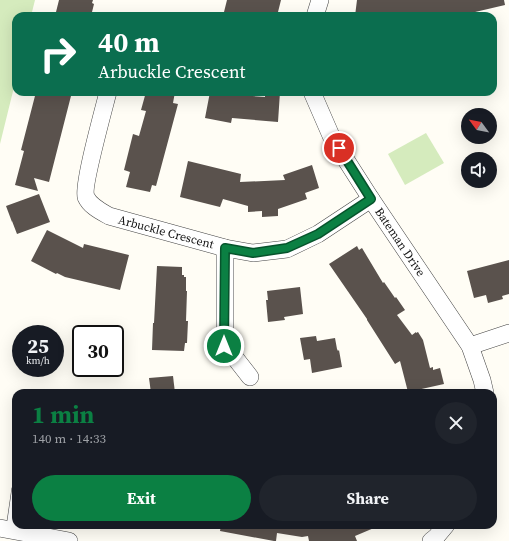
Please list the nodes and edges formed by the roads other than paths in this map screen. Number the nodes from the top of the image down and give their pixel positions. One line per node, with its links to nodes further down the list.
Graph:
1 (320, 0): 2 (street)
2 (316, 12)
3 (107, 96): 6 (street, Arbuckle Crescent)
4 (314, 96): 5 (street, Bateman Drive)
5 (371, 199): 6 (street, Arbuckle Crescent); 8 (street, Bateman Drive)
6 (225, 248): 9 (street)
7 (509, 333): 8 (street)
8 (470, 346): 10 (street, Bateman Drive)
9 (250, 377)
10 (484, 389)
11 (12, 504): 12 (lane)
12 (5, 529): 14 (street)
13 (443, 529): 15 (street)
14 (69, 541)
15 (431, 541)

